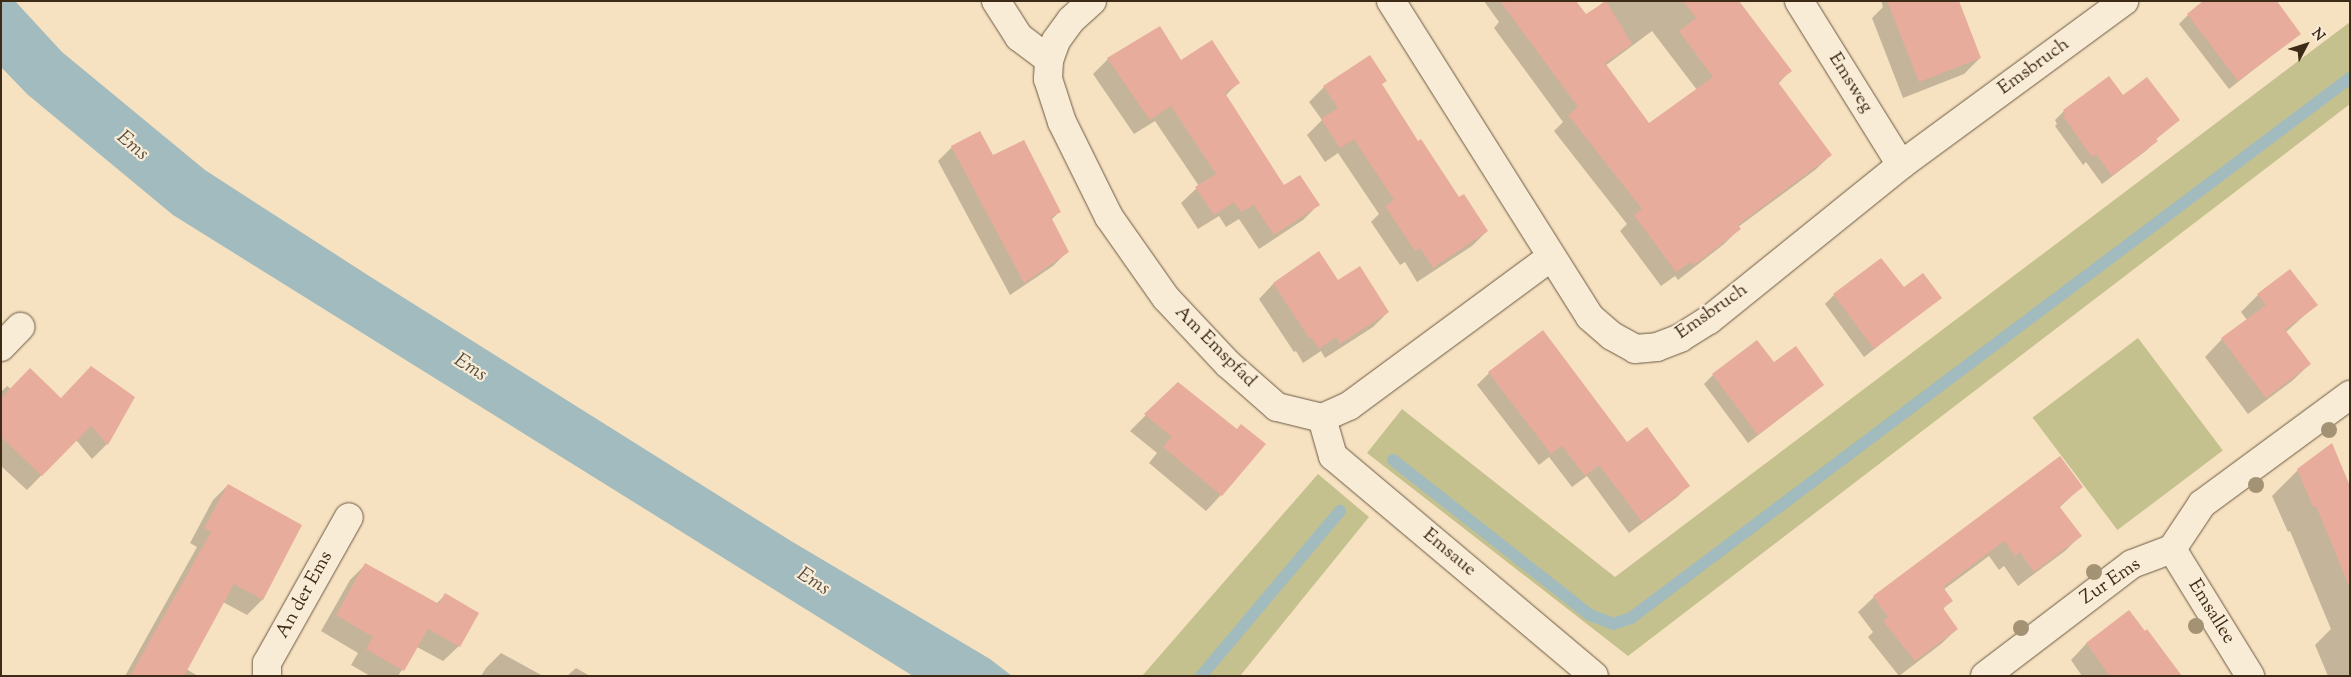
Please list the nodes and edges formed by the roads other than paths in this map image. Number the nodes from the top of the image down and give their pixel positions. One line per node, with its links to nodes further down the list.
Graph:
1 (996, 1): 6 (street)
2 (1092, 1): 6 (street, Am Emspfad)
3 (1391, 1): 8 (street, Emsbruch)
4 (1798, 1): 7 (street, Emsweg)
5 (2124, 1): 7 (street, Emsbruch)
6 (1049, 60): 12 (street, Am Emspfad)
7 (1901, 165): 8 (street, Emsbruch)
8 (1550, 257): 12 (street)
9 (20, 327): 10 (street)
10 (1, 348)
11 (2350, 395): 14 (street)
12 (1322, 418): 16 (street, Emsaue)
13 (349, 517): 15 (street, An der Ems)
14 (2172, 549): 17 (street, Zur Ems); 18 (street, Emsallee)
15 (267, 676)
16 (1594, 676)
17 (1985, 676)
18 (2250, 676)

